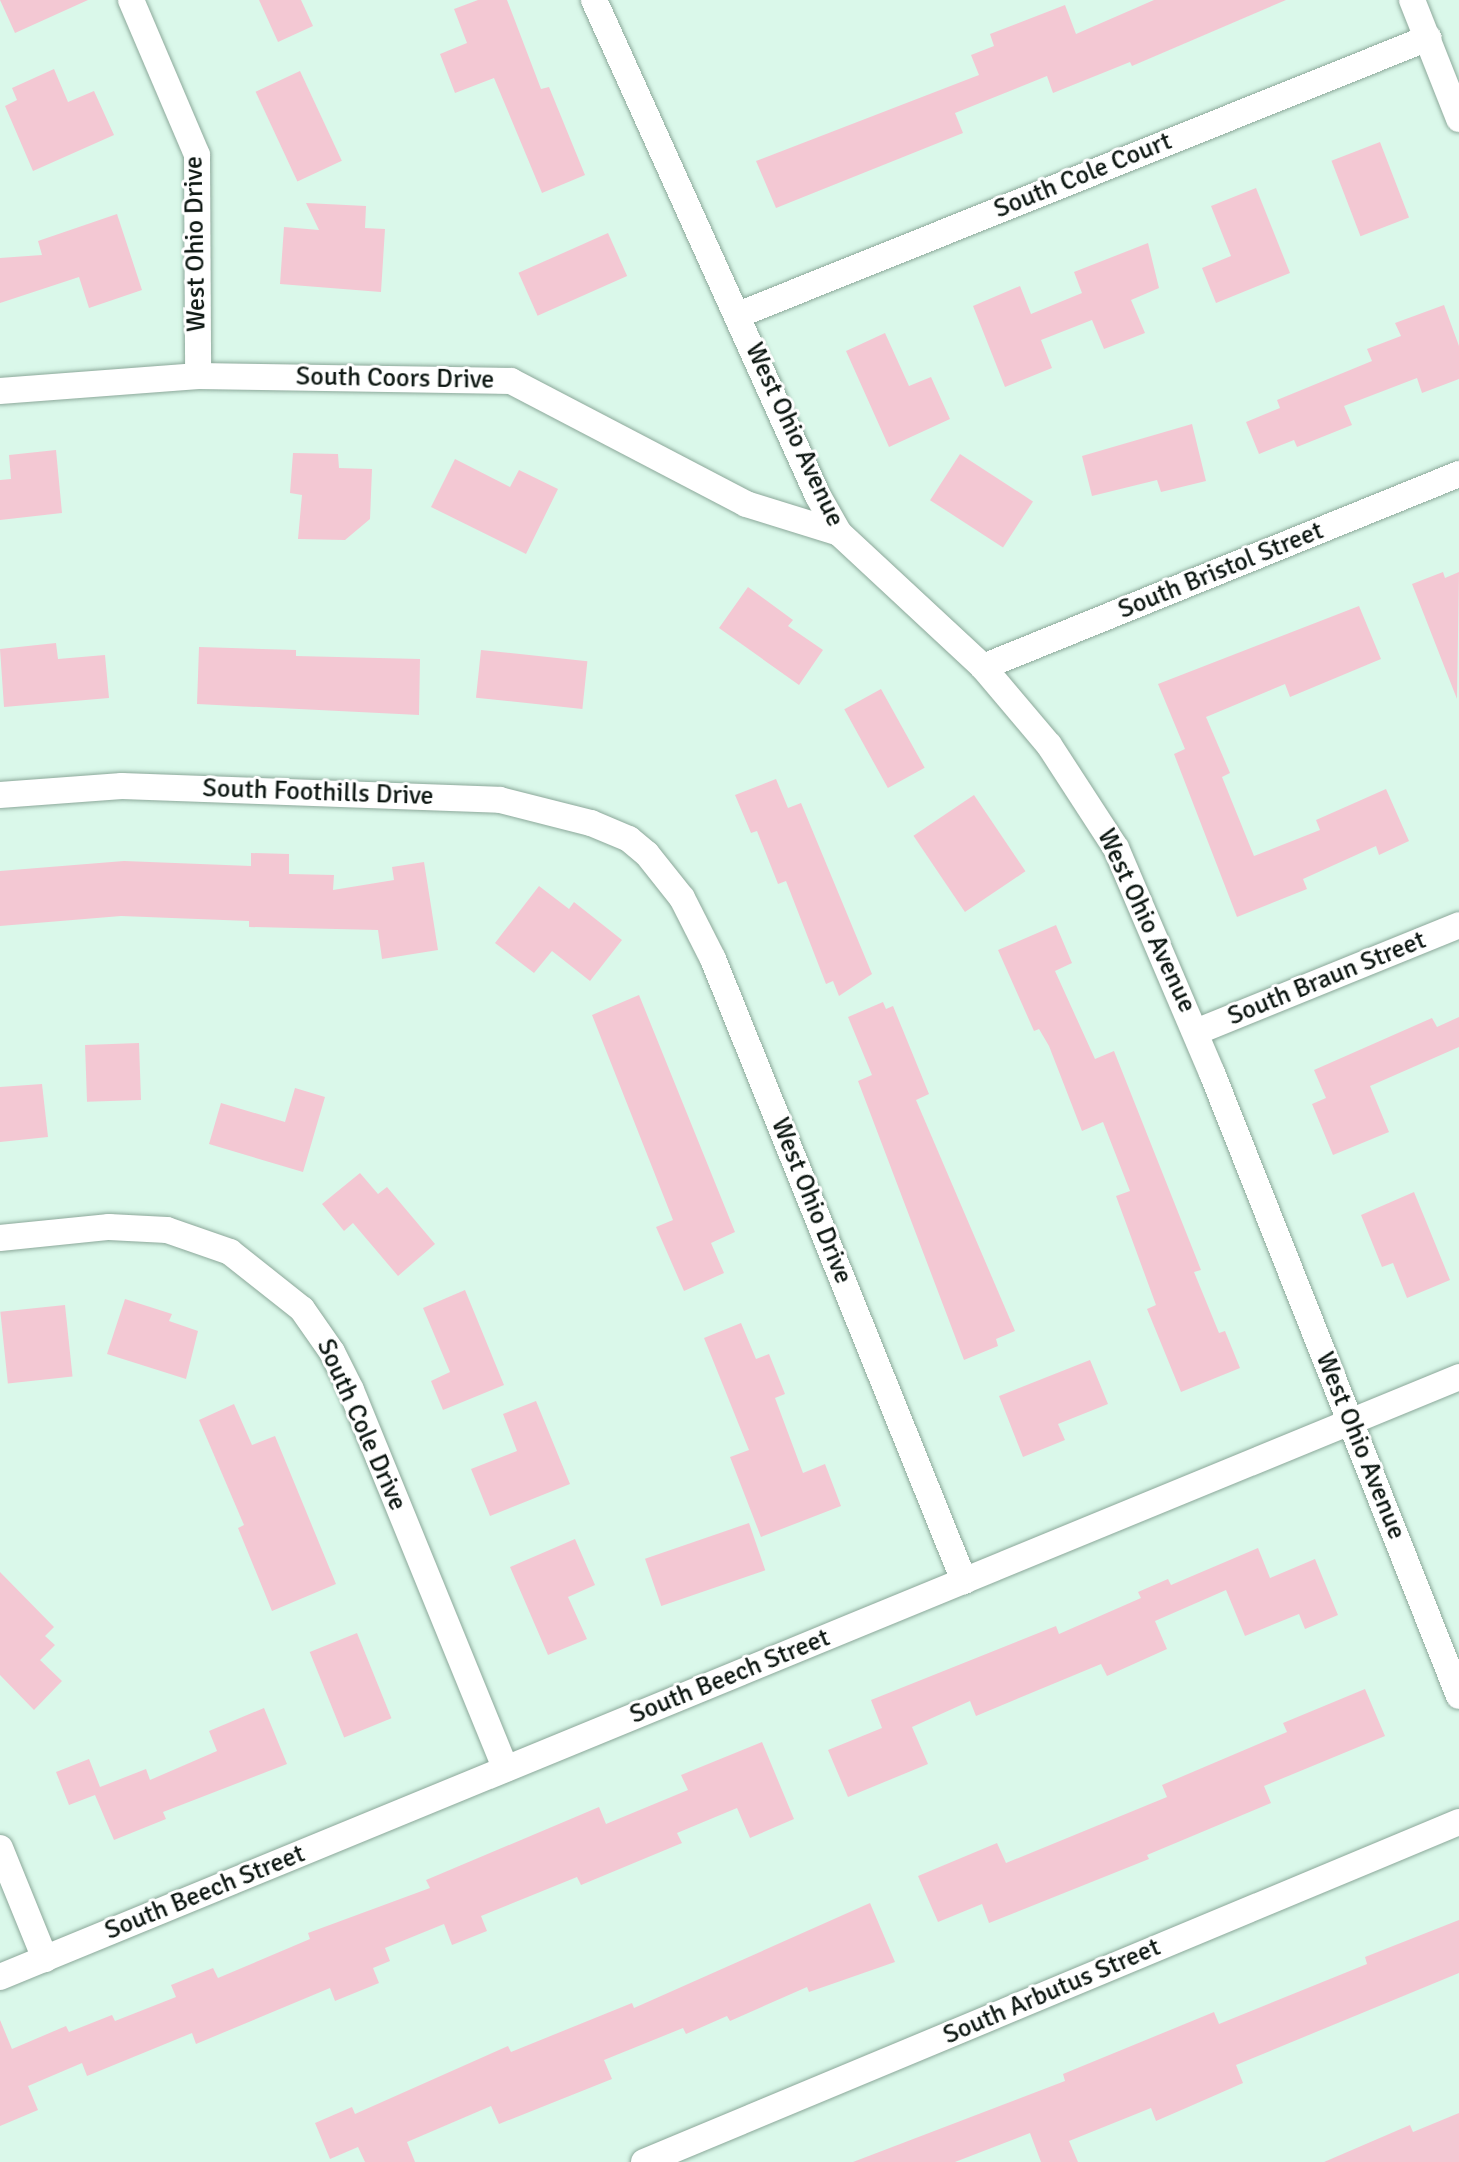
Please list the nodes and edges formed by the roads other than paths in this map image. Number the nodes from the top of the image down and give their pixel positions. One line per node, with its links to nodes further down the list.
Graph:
1 (131, 0): 7 (street, West Ohio Drive)
2 (594, 0): 6 (street, West Ohio Avenue)
3 (1412, 0): 4 (street)
4 (1428, 37): 5 (street); 6 (street, South Cole Court)
5 (1459, 119)
6 (738, 315): 10 (street, West Ohio Avenue)
7 (198, 376): 8 (street, South Coors Drive); 10 (street, South Coors Drive)
8 (0, 391)
9 (1459, 474): 11 (street, South Bristol Street)
10 (839, 533): 11 (street, West Ohio Avenue)
11 (983, 667): 15 (street, West Ohio Avenue)
12 (0, 795): 13 (street, South Foothills Drive)
13 (629, 839): 19 (street, West Ohio Drive)
14 (1459, 925): 15 (street, South Braun Street)
15 (1196, 1032): 18 (street, West Ohio Avenue)
16 (0, 1238): 21 (street, South Cole Drive)
17 (1459, 1377): 18 (street, South Beech Street)
18 (1351, 1422): 19 (street, South Beech Street); 20 (street, West Ohio Avenue)
19 (964, 1581): 21 (street, South Beech Street)
20 (1459, 1696)
21 (506, 1769): 24 (street, South Beech Street)
22 (1459, 1822): 26 (street, South Arbutus Street)
23 (0, 1848): 24 (street)
24 (45, 1959): 25 (street, South Beech Street)
25 (0, 1977)
26 (644, 2162)

